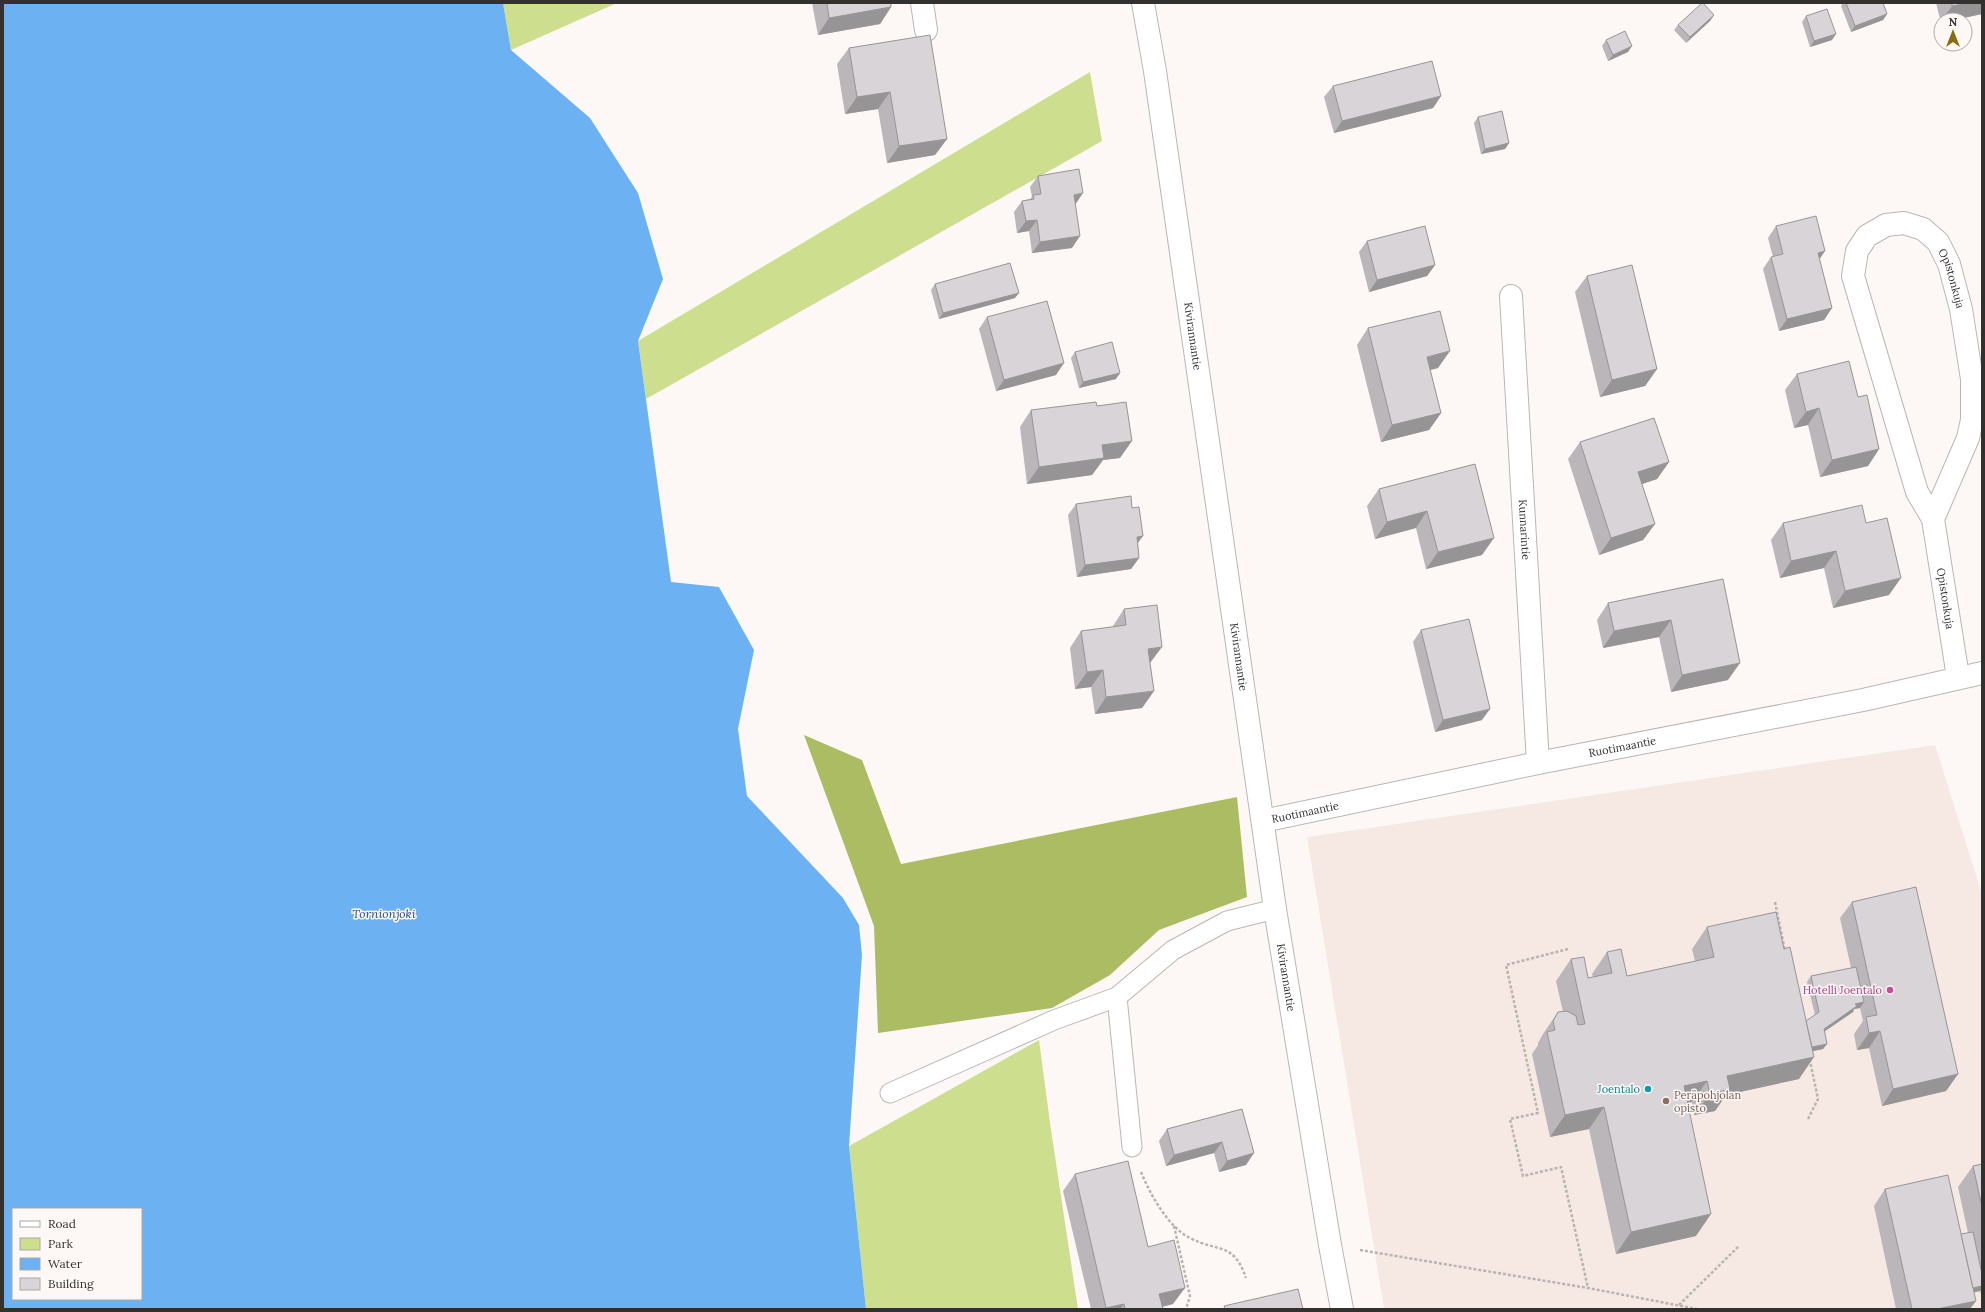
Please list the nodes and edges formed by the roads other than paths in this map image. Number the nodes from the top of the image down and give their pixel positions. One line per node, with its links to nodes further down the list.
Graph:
1 (922, 3): 3 (street)
2 (1143, 3): 9 (street, Kivirannantie)
3 (926, 30)
4 (1511, 296): 8 (street, Kunnarintie)
5 (1933, 519): 5 (street, Opistonkuja); 7 (street, Opistonkuja)
6 (1982, 673): 7 (street, Ruotimaantie)
7 (1958, 677): 8 (street, Ruotimaantie)
8 (1538, 763): 9 (street, Ruotimaantie)
9 (1263, 822): 10 (street, Kivirannantie)
10 (1275, 909): 11 (lane); 14 (street, Kivirannantie)
11 (1117, 997): 12 (lane); 13 (lane)
12 (890, 1093)
13 (1132, 1147)
14 (1342, 1309)

